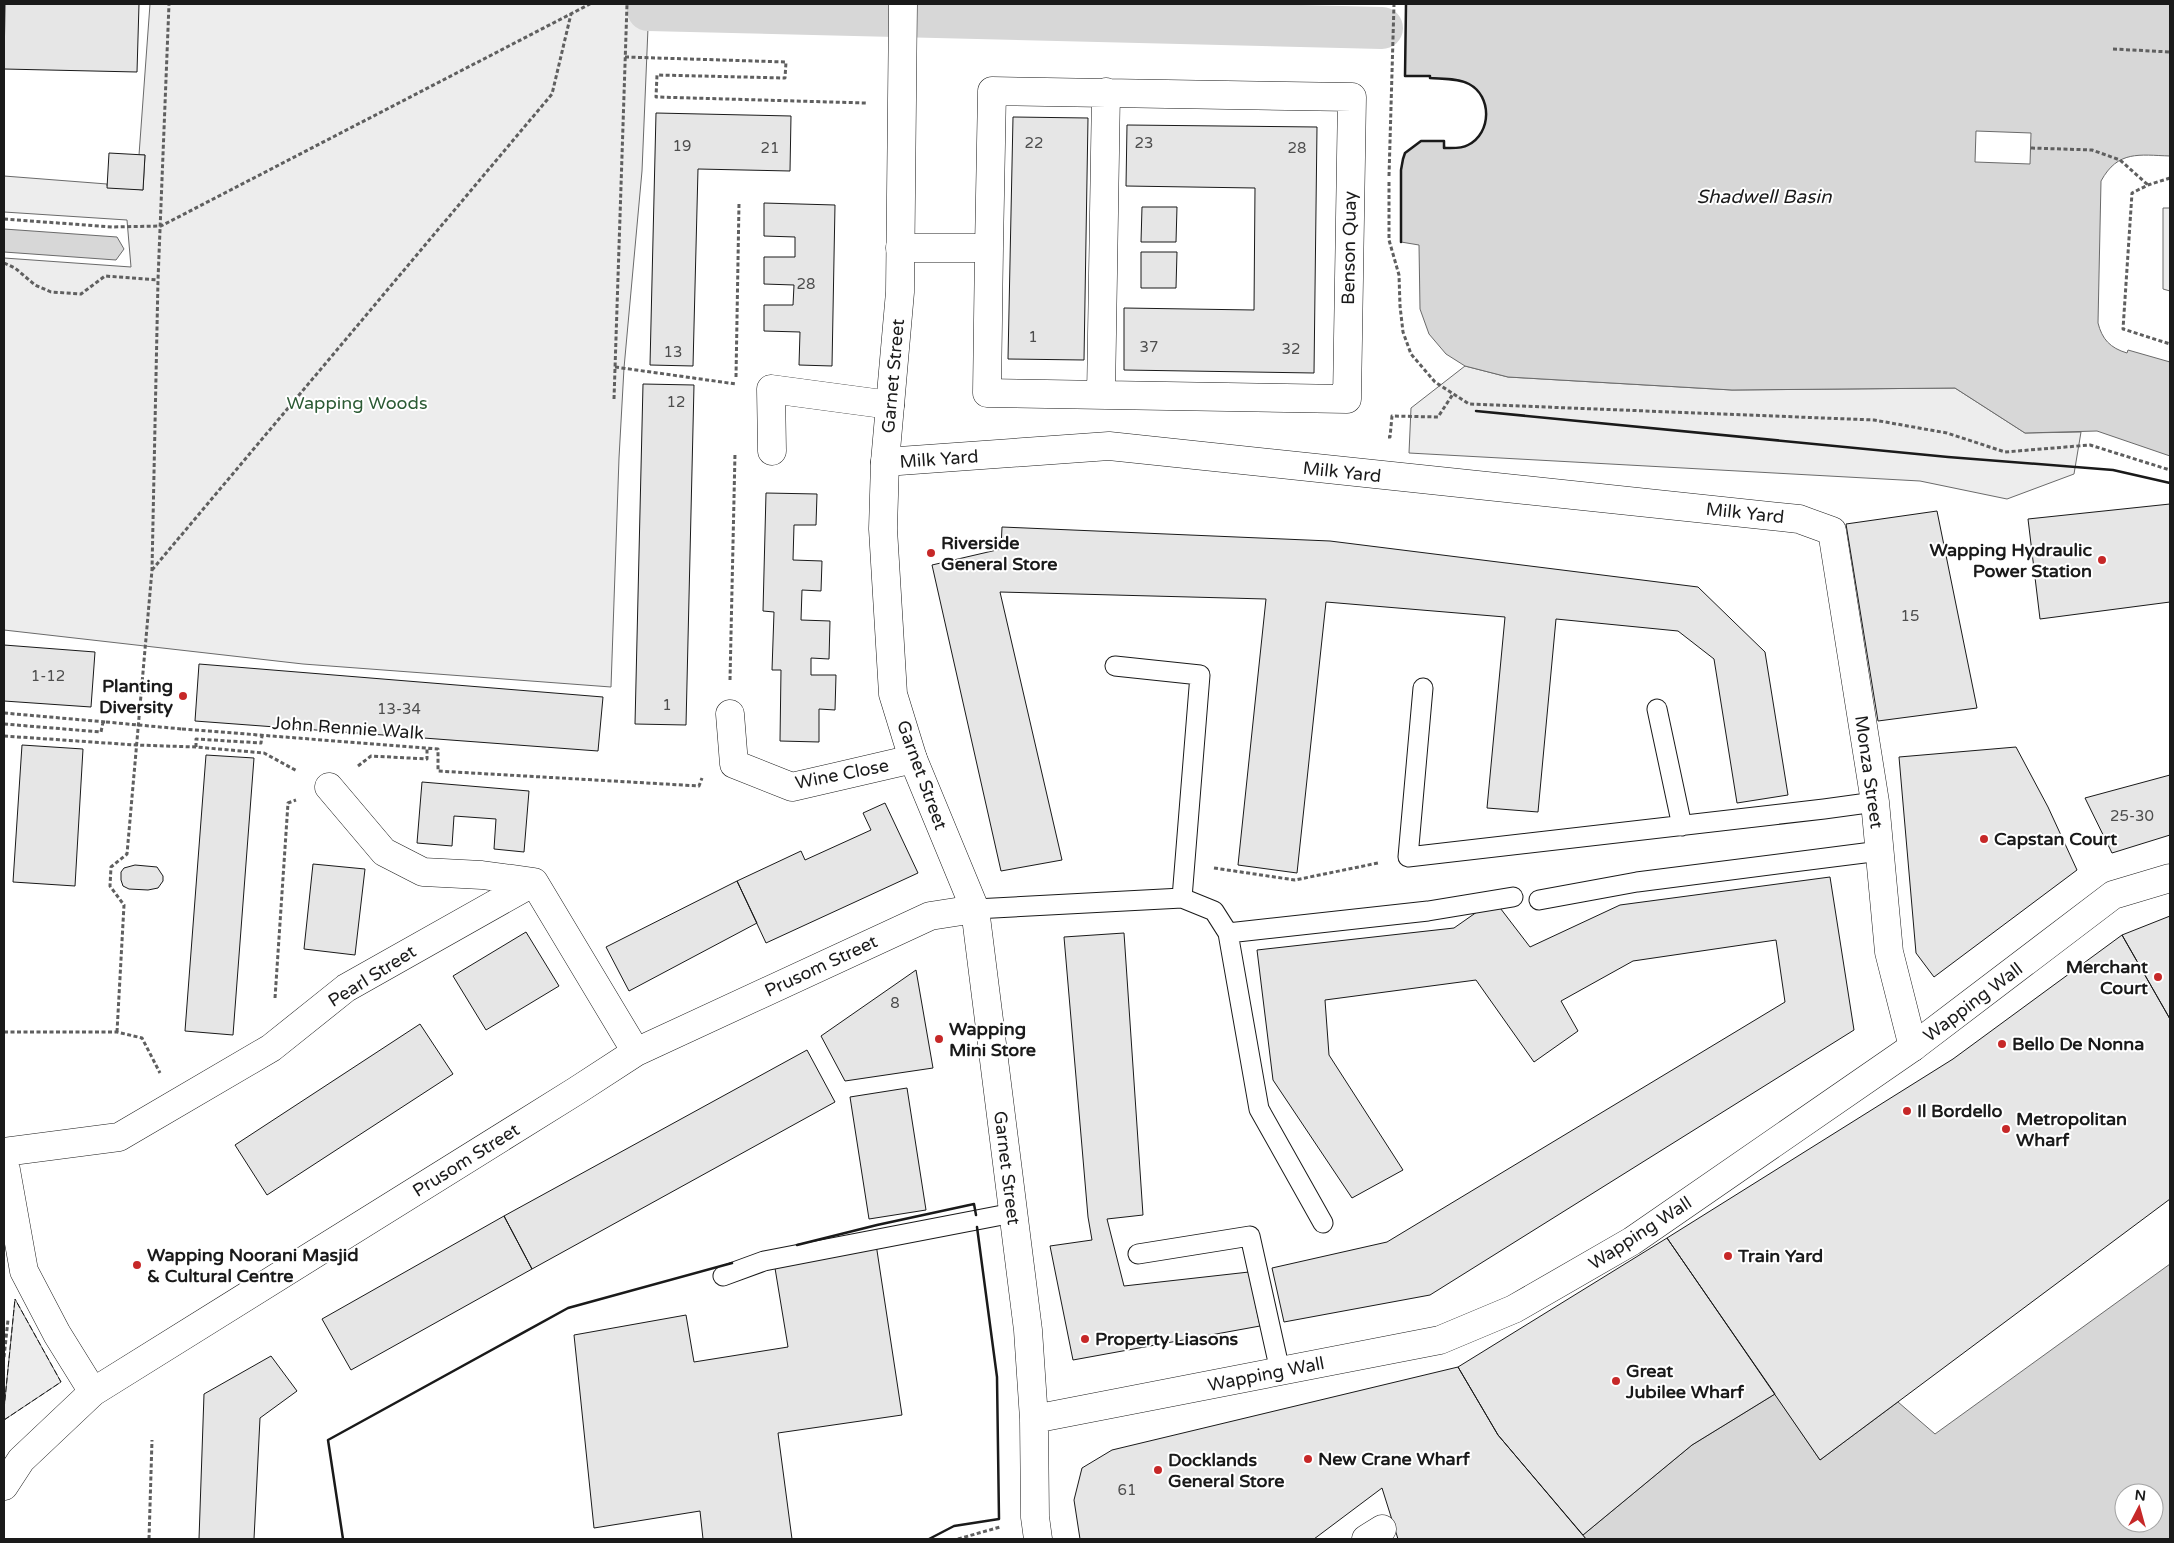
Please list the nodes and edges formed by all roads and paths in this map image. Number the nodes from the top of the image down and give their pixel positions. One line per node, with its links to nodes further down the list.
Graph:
1 (168, 4): 17 (path)
2 (590, 4): 6 (path)
3 (627, 4): 9 (path)
4 (903, 4): 11 (street, Garnet Street)
5 (1394, 4): 27 (path)
6 (571, 14): 17 (path); 37 (path)
7 (2113, 49): 8 (path)
8 (2170, 52)
9 (625, 57): 11 (path); 23 (path)
10 (1106, 92): 19 (street, Benson Quay); 28 (street); 28 (street, Benson Quay)
11 (901, 104): 18 (street, Garnet Street)
12 (2031, 148): 14 (path)
13 (2170, 178): 14 (path)
14 (2148, 185): 22 (path)
15 (739, 203): 24 (path)
16 (4, 219): 17 (path)
17 (161, 226): 21 (path)
18 (900, 248): 19 (street); 30 (street, Garnet Street)
19 (990, 248): 28 (street, Benson Quay)
20 (4, 263): 21 (path)
21 (158, 280): 37 (path)
22 (2170, 344)
23 (615, 368): 24 (path); 29 (path)
24 (736, 384): 25 (path); 26 (path)
25 (771, 389): 30 (street); 33 (street)
26 (736, 394)
27 (1453, 394): 31 (path); 35 (path)
28 (1101, 395)
29 (614, 399)
30 (890, 405): 34 (street, Garnet Street)
31 (1382, 438)
32 (735, 444): 42 (path)
33 (772, 451)
34 (885, 462): 36 (street, Milk Yard); 50 (street, Garnet Street)
35 (2170, 470)
36 (1799, 519): 53 (street, Monza Street)
37 (152, 570): 47 (path)
38 (1115, 666): 57 (lane)
39 (1423, 688): 56 (lane)
40 (1657, 709): 54 (lane)
41 (4, 713): 43 (path, John Rennie Walk)
42 (730, 714): 50 (street, Wine Close)
43 (104, 722): 44 (path); 46 (path, John Rennie Walk, bridge)
44 (4, 724)
45 (4, 736): 47 (path)
46 (262, 736): 48 (path); 49 (path, John Rennie Walk)
47 (136, 745): 48 (path); 66 (path)
48 (196, 747): 52 (path)
49 (427, 748): 51 (path, John Rennie Walk); 52 (path)
50 (913, 759): 63 (street, Garnet Street)
51 (699, 786)
52 (329, 787): 59 (street); 68 (path)
53 (1875, 802): 54 (lane); 55 (street, Monza Street)
54 (1682, 826): 56 (lane)
55 (1880, 851): 62 (lane); 67 (street, Monza Street)
56 (1408, 857): 57 (path)
57 (1186, 863): 61 (lane)
58 (2170, 878): 67 (street, Wapping Wall)
59 (534, 882): 68 (street, Pearl Street); 69 (street)
60 (1513, 897): 64 (lane)
61 (1182, 898): 63 (lane); 64 (lane)
62 (1539, 900)
63 (975, 909): 69 (street, Prusom Street); 73 (street, Garnet Street)
64 (1228, 933): 74 (lane)
65 (4, 1032): 66 (path)
66 (117, 1032): 70 (path)
67 (1913, 1047): 79 (street, Wapping Wall)
68 (271, 1048): 70 (street, Pearl Street)
69 (636, 1052): 80 (street, Prusom Street)
70 (176, 1105): 71 (street, Pearl Street)
71 (4, 1152)
72 (4, 1160): 80 (street)
73 (1013, 1214): 76 (lane); 81 (street, Garnet Street)
74 (1323, 1223)
75 (1138, 1254): 79 (lane)
76 (722, 1276)
77 (9, 1314): 78 (path)
78 (4, 1357)
79 (1280, 1371): 81 (street, Wapping Wall)
80 (93, 1392): 83 (street, Prusom Street)
81 (1034, 1419): 84 (street, Garnet Street)
82 (152, 1440): 85 (path)
83 (4, 1486)
84 (1036, 1528): 86 (path)
85 (149, 1539)
86 (958, 1539)

